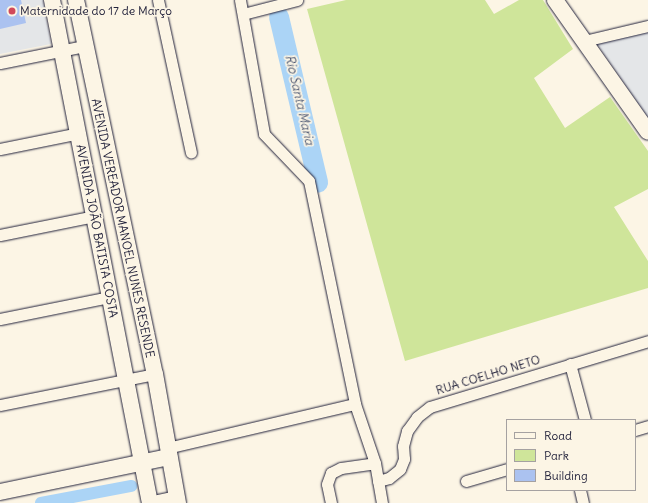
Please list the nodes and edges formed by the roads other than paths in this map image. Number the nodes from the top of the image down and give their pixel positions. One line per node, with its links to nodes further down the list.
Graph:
1 (52, 0): 11 (street, AVENIDA JOÃO BATISTA COSTA)
2 (76, 0): 10 (street, AVENIDA VEREADOR MANOEL NUNES RESENDE)
3 (158, 0): 16 (street)
4 (240, 0): 7 (street)
5 (297, 0): 7 (street)
6 (555, 0): 9 (street)
7 (243, 14): 25 (street)
8 (648, 26): 9 (street)
9 (584, 41): 13 (street)
10 (84, 46): 11 (street); 23 (street, AVENIDA VEREADOR MANOEL NUNES RESENDE)
11 (62, 52): 12 (street); 14 (street, AVENIDA JOÃO BATISTA COSTA)
12 (0, 63)
13 (648, 132)
14 (79, 133): 15 (street); 17 (street, AVENIDA JOÃO BATISTA COSTA)
15 (0, 149)
16 (191, 152)
17 (94, 216): 18 (street); 19 (street, AVENIDA JOÃO BATISTA COSTA)
18 (0, 235)
19 (109, 298): 20 (street); 24 (street, AVENIDA JOÃO BATISTA COSTA)
20 (0, 319)
21 (648, 341): 22 (street, RUA COELHO NETO)
22 (570, 364): 27 (street); 34 (street, RUA COELHO NETO)
23 (155, 374): 24 (street); 30 (street, AVENIDA VEREADOR MANOEL NUNES RESENDE)
24 (126, 380): 26 (street); 31 (street, AVENIDA JOÃO BATISTA COSTA)
25 (355, 404): 30 (street); 32 (street)
26 (0, 405)
27 (585, 419)
28 (648, 426): 29 (street)
29 (636, 430)
30 (168, 453): 31 (street); 38 (street, AVENIDA VEREADOR MANOEL NUNES RESENDE)
31 (143, 462): 37 (street); 39 (street, AVENIDA JOÃO BATISTA COSTA)
32 (375, 463): 34 (street); 41 (street)
33 (506, 469): 35 (street)
34 (378, 481): 42 (street)
35 (466, 481)
36 (580, 491): 43 (street)
37 (0, 492)
38 (178, 501): 40 (street)
39 (150, 503)
40 (158, 503)
41 (331, 503)
42 (382, 503)
43 (583, 503)

